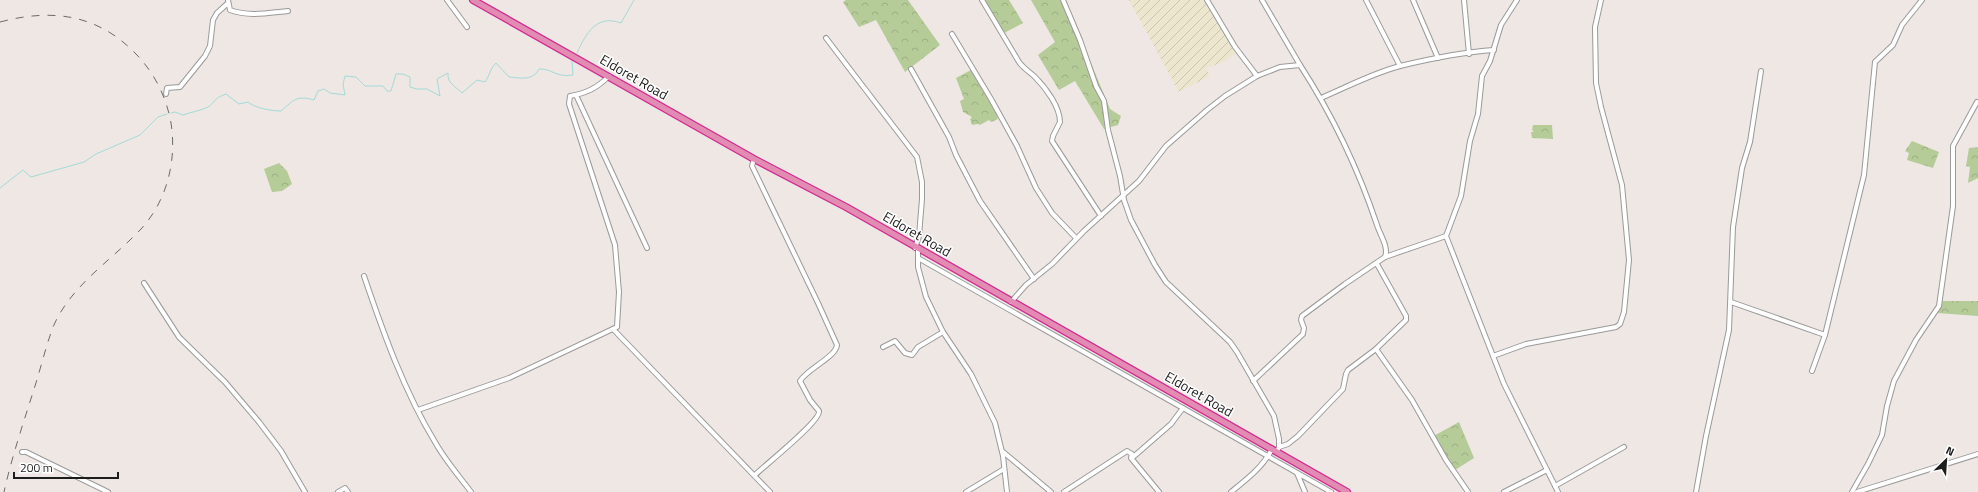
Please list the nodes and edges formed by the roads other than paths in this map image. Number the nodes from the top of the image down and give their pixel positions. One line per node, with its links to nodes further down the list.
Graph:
1 (447, 0): 15 (street)
2 (473, 0): 25 (highway, Eldoret Road)
3 (982, 0): 33 (street)
4 (1063, 0): 32 (street)
5 (1207, 0): 26 (street)
6 (1262, 0): 21 (street)
7 (1366, 0): 22 (street)
8 (1413, 0): 20 (street)
9 (1464, 0): 19 (street)
10 (1517, 0): 18 (street)
11 (1601, 0): 51 (street)
12 (1922, 0): 48 (street)
13 (228, 1): 14 (street); 27 (street)
14 (288, 11)
15 (467, 27)
16 (952, 34): 35 (street)
17 (826, 38): 37 (street)
18 (1494, 50): 19 (street); 34 (street)
19 (1469, 54): 20 (street)
20 (1438, 58): 22 (street)
21 (1300, 65): 26 (street); 29 (street)
22 (1400, 66): 29 (street)
23 (911, 69): 42 (street)
24 (1761, 71): 45 (street)
25 (609, 76): 28 (street); 31 (highway, Eldoret Road)
26 (1257, 76): 32 (street)
27 (166, 94)
28 (576, 96): 36 (street); 46 (street)
29 (1321, 98): 39 (street)
30 (1977, 102): 87 (street)
31 (754, 160): 37 (highway, Eldoret Road); 66 (street)
32 (1123, 196): 33 (street); 53 (street)
33 (1101, 216): 35 (street)
34 (1446, 236): 39 (street); 51 (street)
35 (1076, 238): 42 (street)
36 (647, 248)
37 (917, 249): 38 (street); 44 (highway, Eldoret Road)
38 (918, 258): 47 (street); 54 (street)
39 (1385, 258): 40 (street)
40 (1377, 264): 50 (street); 53 (street)
41 (364, 276): 55 (street)
42 (1034, 279): 44 (street)
43 (144, 283): 69 (street)
44 (1011, 302): 57 (highway, Eldoret Road)
45 (1730, 302): 48 (street); 86 (street)
46 (613, 329): 55 (street); 66 (street)
47 (943, 332): 49 (street); 58 (street)
48 (1825, 335): 52 (street)
49 (883, 347)
50 (1376, 349): 57 (street); 83 (street)
51 (1493, 356): 64 (street)
52 (1812, 371)
53 (1253, 381): 57 (street)
54 (1183, 408): 61 (street); 62 (street)
55 (418, 410): 72 (street)
56 (1624, 447): 67 (street)
57 (1276, 449): 61 (street); 82 (highway, Eldoret Road)
58 (1002, 451): 63 (street); 76 (street)
59 (22, 452): 68 (street)
60 (1978, 454): 88 (street)
61 (1268, 456): 65 (street); 79 (street)
62 (1131, 458): 77 (street); 78 (street)
63 (1004, 469): 74 (street); 75 (street)
64 (1548, 470): 67 (street); 84 (street)
65 (1297, 473): 80 (street); 81 (street)
66 (755, 475): 73 (street)
67 (1555, 486): 85 (street)
68 (108, 492)
69 (305, 492)
70 (338, 492): 71 (street)
71 (348, 492)
72 (471, 492)
73 (770, 492)
74 (966, 492)
75 (1007, 492)
76 (1051, 492)
77 (1064, 492)
78 (1159, 492)
79 (1231, 492)
80 (1305, 492)
81 (1331, 492)
82 (1347, 492)
83 (1468, 492)
84 (1504, 492)
85 (1558, 492)
86 (1696, 492)
87 (1852, 492)
88 (1857, 492)

